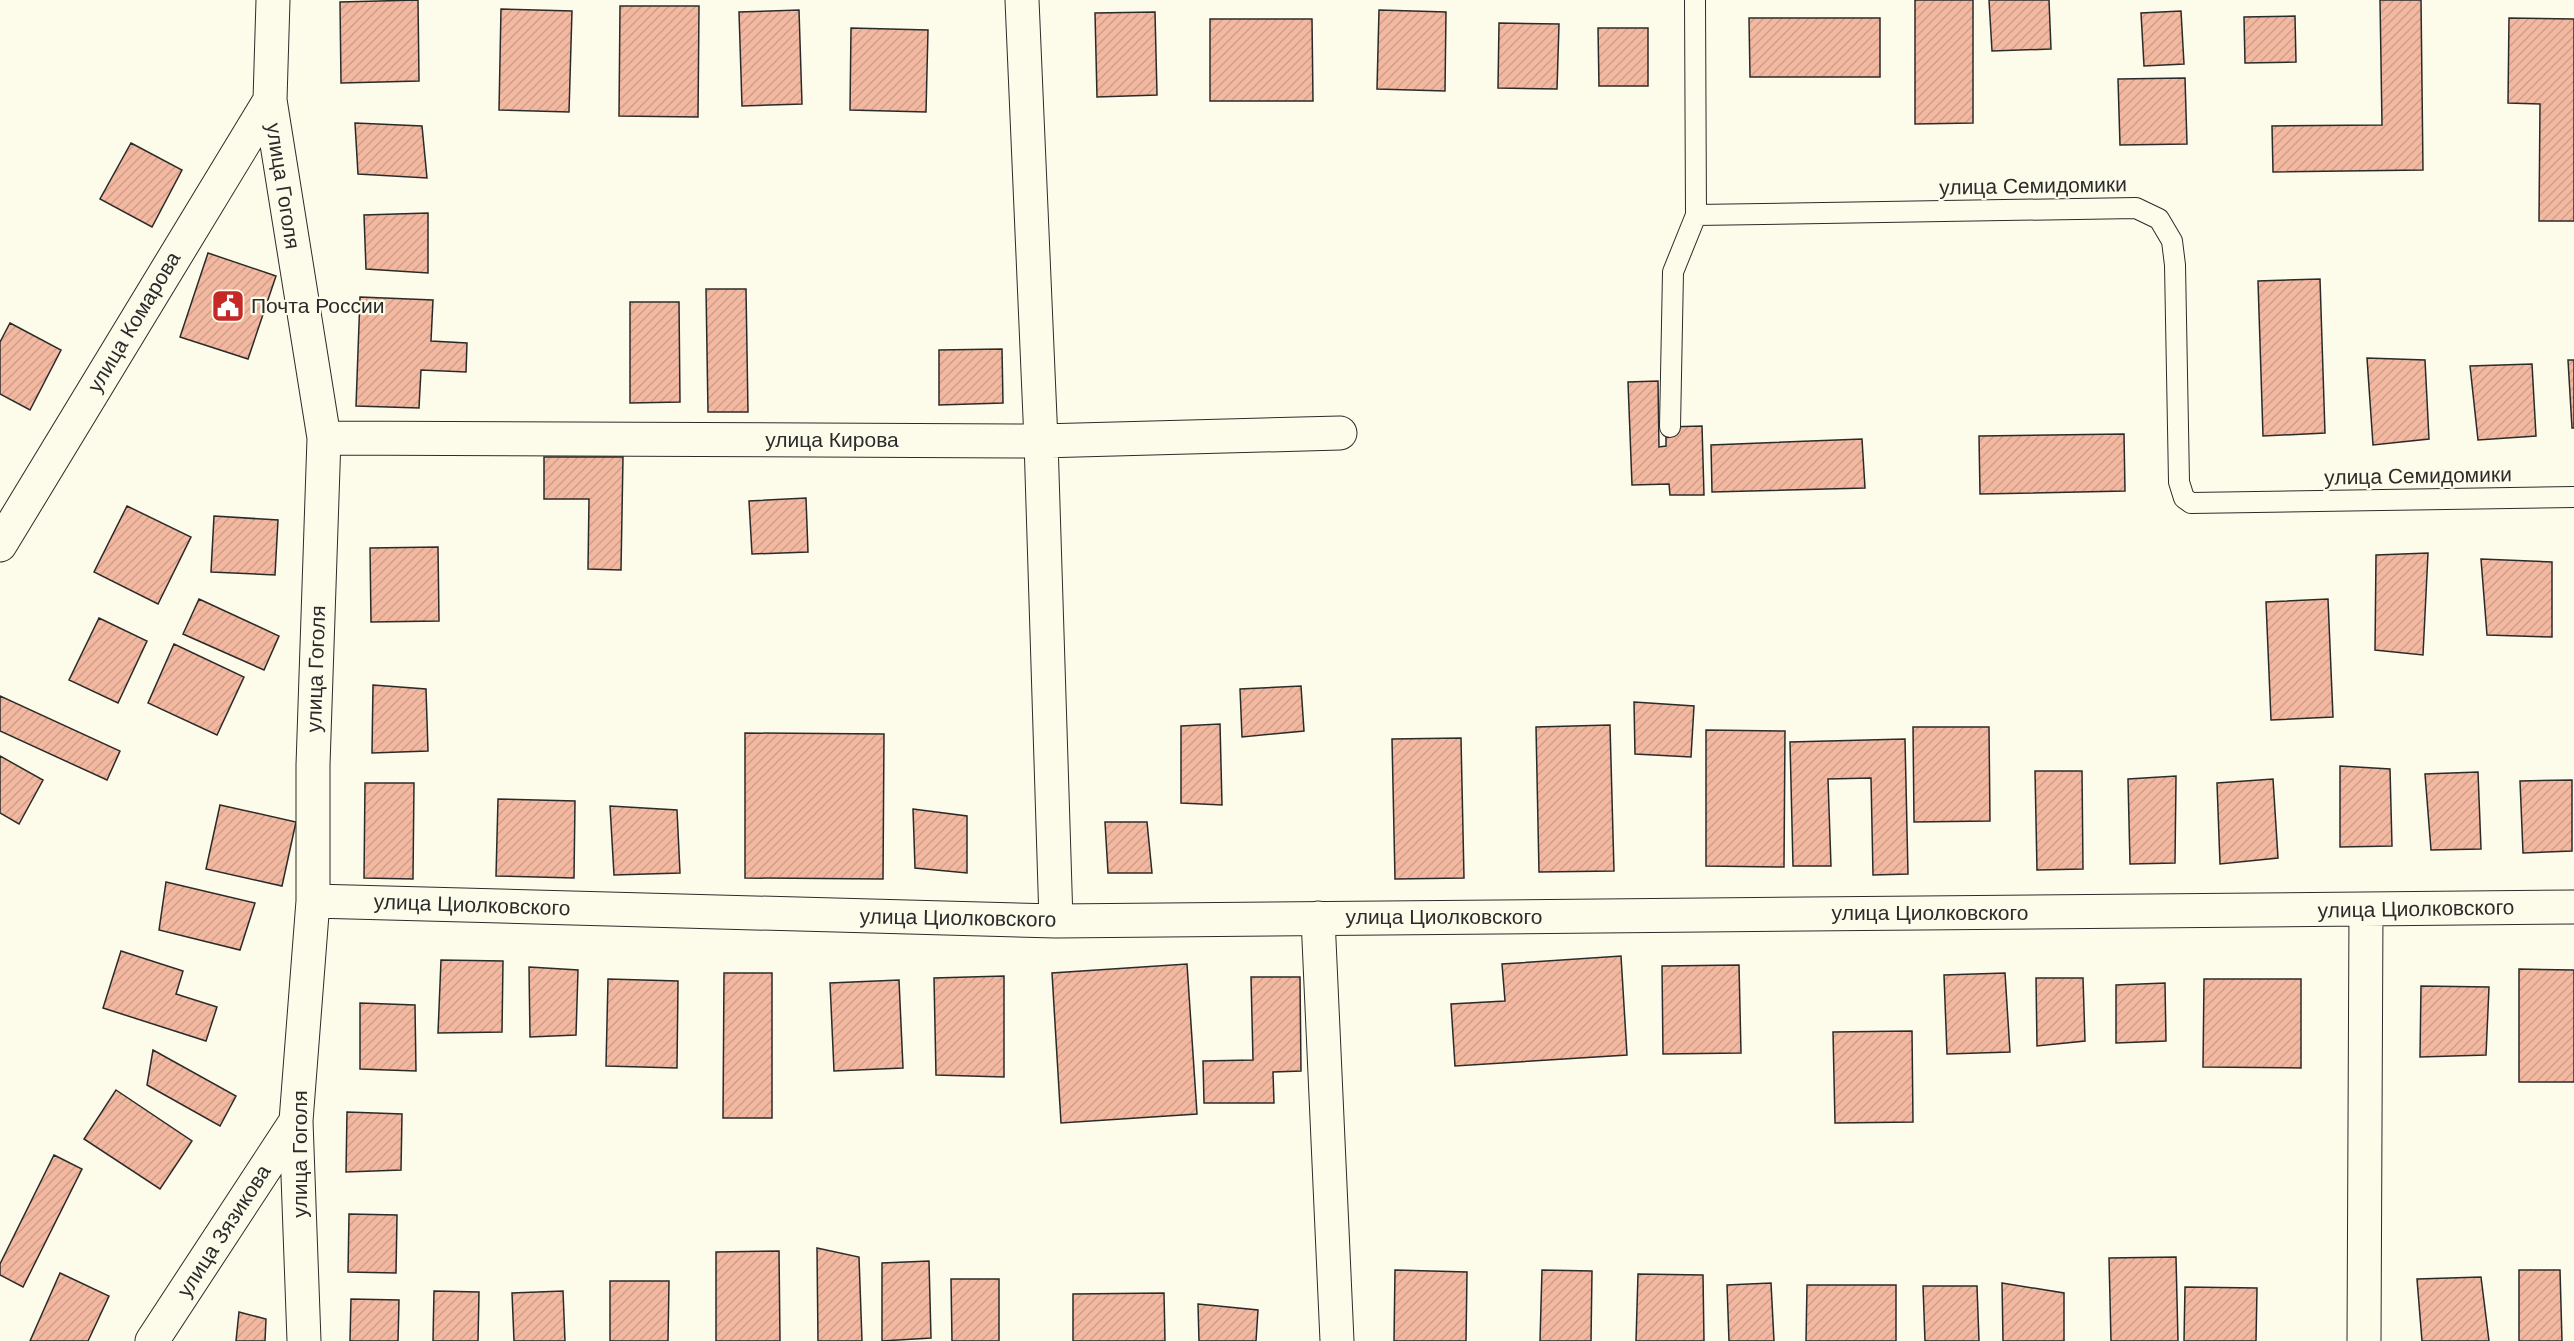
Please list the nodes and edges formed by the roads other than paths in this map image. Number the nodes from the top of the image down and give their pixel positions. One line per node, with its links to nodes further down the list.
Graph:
1 (273, 0): 4 (street, улица Гоголя)
2 (1022, 0): 9 (street)
3 (1695, 0): 5 (lane)
4 (270, 100): 8 (street, улица Гоголя); 11 (street, улица Комарова)
5 (1696, 214): 6 (lane); 10 (lane, улица Семидомики)
6 (1670, 427)
7 (1340, 433): 9 (street, улица Кирова)
8 (324, 438): 9 (street, улица Кирова); 12 (street, улица Гоголя)
9 (1041, 441): 16 (street)
10 (2574, 496)
11 (0, 545)
12 (313, 901): 16 (street, улица Циолковского); 17 (street, улица Гоголя)
13 (2574, 907): 14 (street, улица Циолковского)
14 (2366, 910): 15 (street, улица Циолковского); 21 (street)
15 (1318, 918): 16 (street, улица Циолковского); 20 (street)
16 (1056, 921)
17 (296, 1121): 18 (street, улица Зязикова); 19 (street, улица Гоголя)
18 (152, 1341)
19 (304, 1341)
20 (1337, 1341)
21 (2364, 1341)

